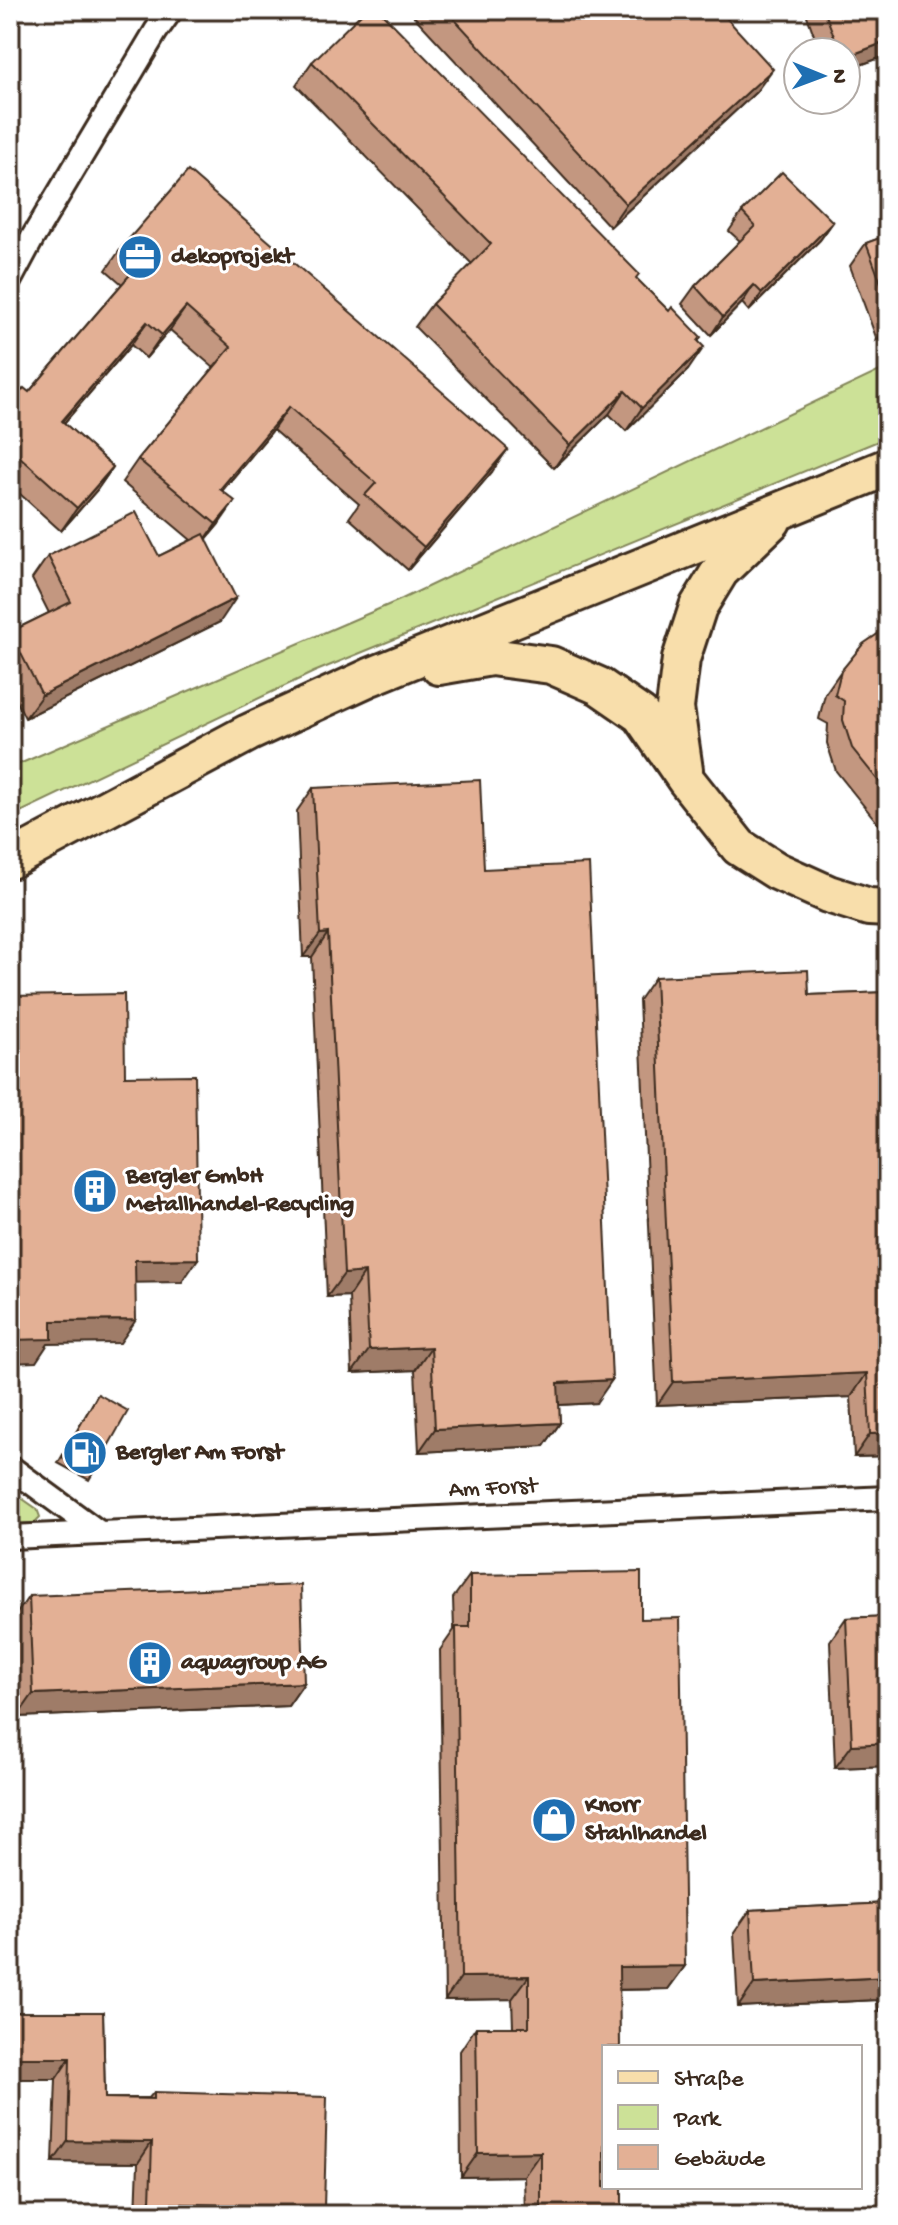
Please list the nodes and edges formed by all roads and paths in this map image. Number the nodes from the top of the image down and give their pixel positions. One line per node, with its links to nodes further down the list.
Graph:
1 (171, 10): 2 (street)
2 (10, 280)
3 (888, 467): 4 (main road)
4 (783, 510): 5 (main road); 6 (main road)
5 (370, 677): 6 (main road); 7 (main road)
6 (686, 780): 8 (main road)
7 (10, 860)
8 (888, 908)
9 (10, 1467): 11 (street)
10 (888, 1498): 11 (street, Am Forst)
11 (100, 1533): 12 (street, Am Forst)
12 (10, 1537)

